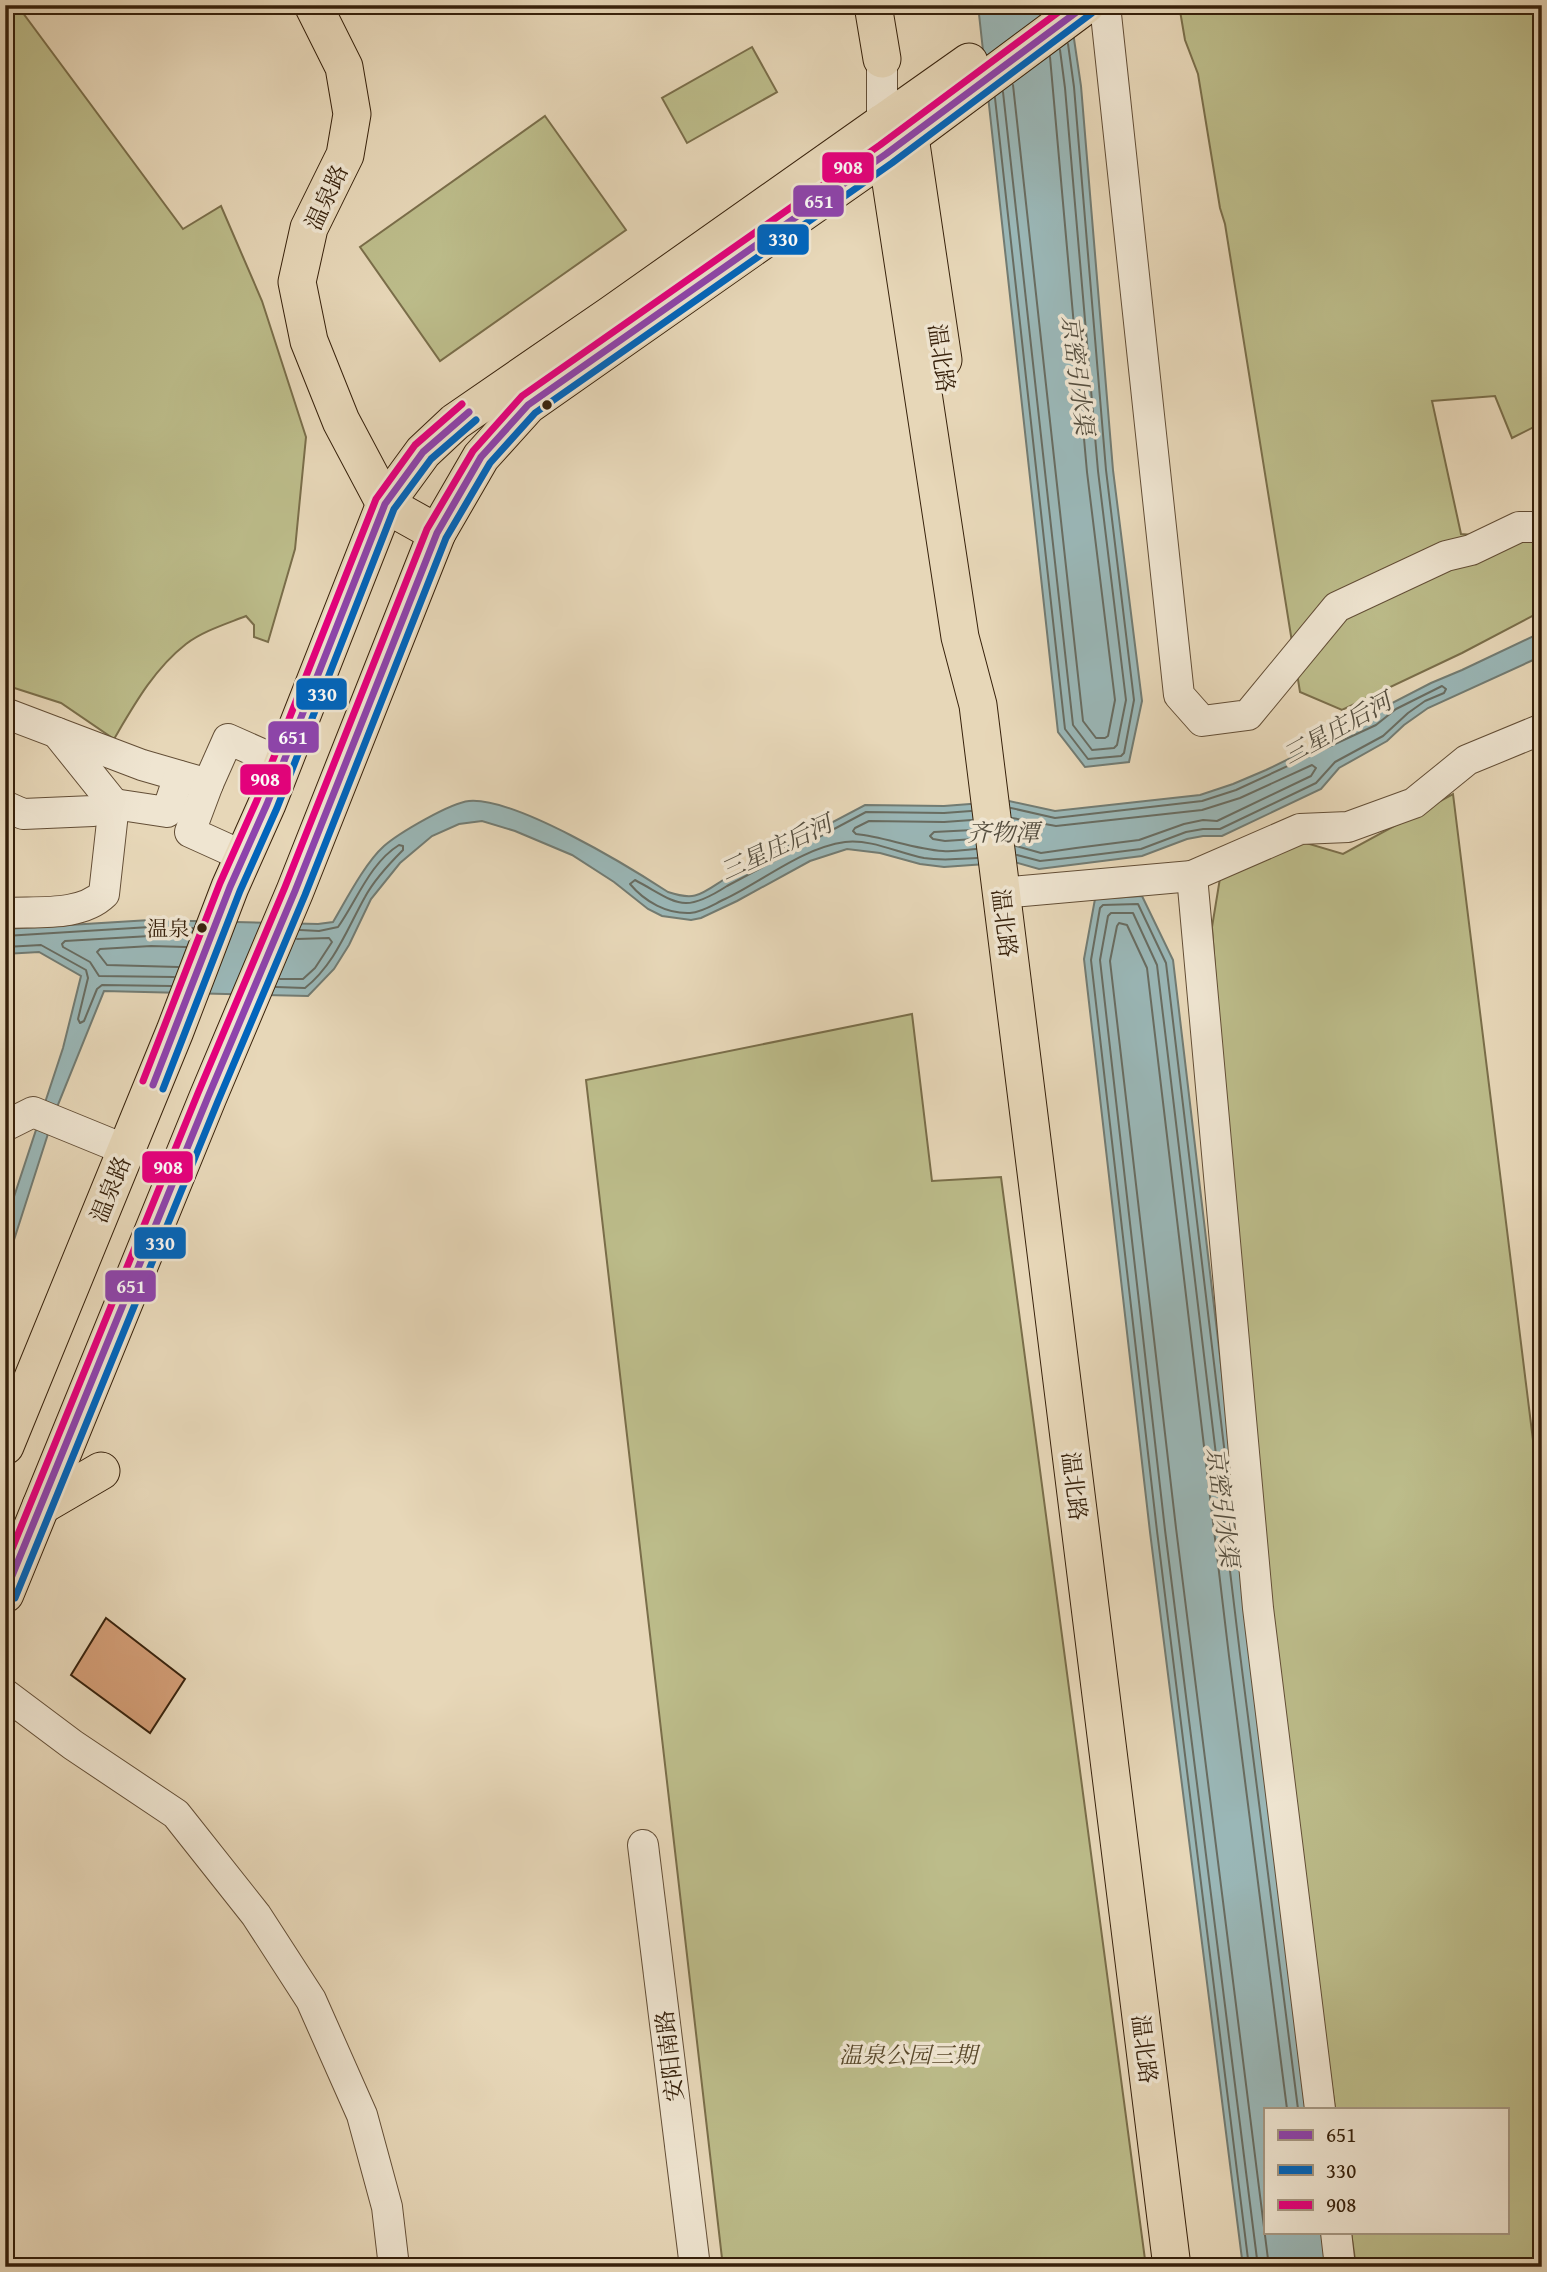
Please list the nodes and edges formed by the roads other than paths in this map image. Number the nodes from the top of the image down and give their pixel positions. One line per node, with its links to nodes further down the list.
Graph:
1 (313, 5): 9 (main road, 温泉路)
2 (873, 5): 6 (main road, 温北路)
3 (1046, 5): 7 (main road)
4 (1105, 5): 10 (street)
5 (1085, 6): 7 (main road)
6 (882, 59): 8 (street, 温北路)
7 (946, 94): 8 (main road)
8 (896, 130): 9 (main road); 11 (main road); 22 (main road, 温北路)
9 (385, 503): 11 (main road); 15 (main road, 温泉路)
10 (1542, 527)
11 (437, 533): 28 (main road)
12 (5, 713): 14 (street)
13 (1542, 729): 21 (street)
14 (57, 733): 16 (street); 18 (street)
15 (282, 763): 17 (street); 20 (main road, 温泉路)
16 (179, 776): 17 (street); 18 (street)
17 (208, 784): 20 (street)
18 (114, 804): 19 (street); 23 (street)
19 (5, 806)
20 (237, 871): 25 (main road, 温泉路)
21 (1192, 876): 22 (street); 32 (street)
22 (1000, 881): 36 (main road, 温北路)
23 (5, 913)
24 (5, 1126): 25 (street)
25 (126, 1150): 26 (main road, 温泉路)
26 (5, 1446)
27 (101, 1471): 28 (main road)
28 (41, 1506): 29 (main road)
29 (5, 1594)
30 (5, 1694): 34 (street)
31 (643, 1845): 35 (street, 安阳南路)
32 (1320, 2108)
33 (1336, 2234): 37 (street)
34 (394, 2267)
35 (695, 2267)
36 (1172, 2267)
37 (1340, 2267)

